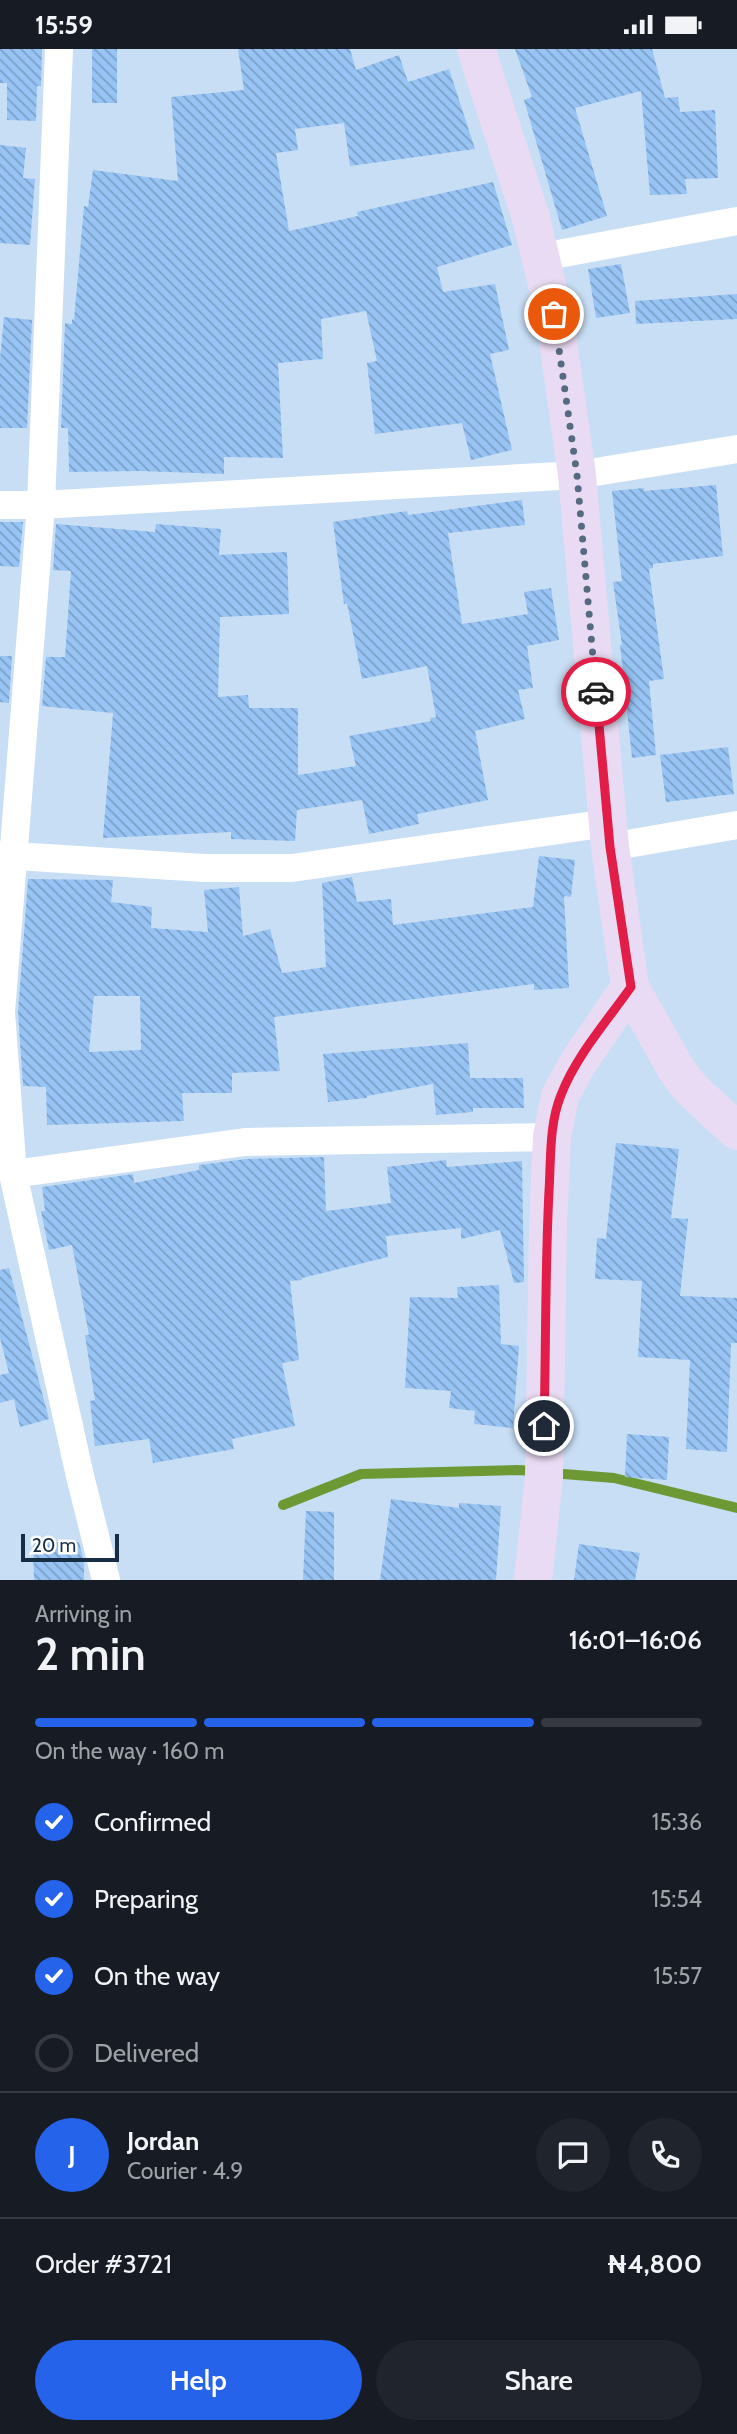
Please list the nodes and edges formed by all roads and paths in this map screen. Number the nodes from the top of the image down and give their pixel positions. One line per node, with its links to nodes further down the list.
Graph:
1 (59, 49): 8 (street)
2 (476, 49): 4 (street)
3 (737, 221): 4 (street)
4 (542, 257): 6 (street)
5 (737, 449): 6 (street)
6 (577, 475): 8 (street); 10 (street)
7 (0, 505): 8 (street)
8 (41, 505): 11 (street)
9 (737, 825): 10 (street)
10 (609, 835): 11 (street); 12 (street)
11 (7, 855): 15 (street)
12 (631, 987): 13 (street); 14 (street)
13 (737, 1131)
14 (552, 1137): 15 (street); 17 (street)
15 (13, 1174): 16 (street)
16 (106, 1580)
17 (533, 1580)

